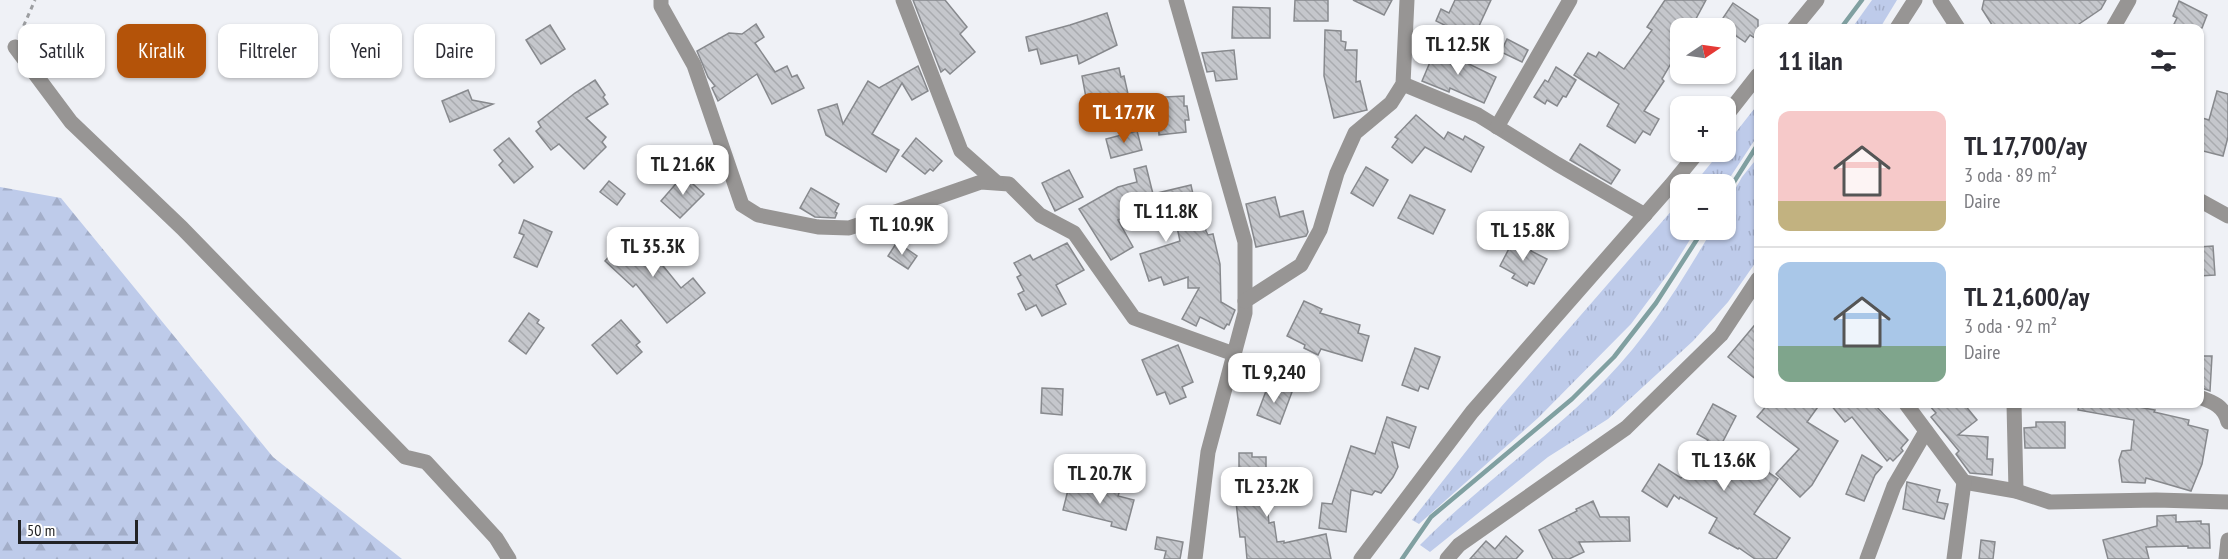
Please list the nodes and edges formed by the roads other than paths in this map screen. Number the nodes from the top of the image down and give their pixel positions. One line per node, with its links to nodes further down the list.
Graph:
1 (662, 0): 20 (street)
2 (903, 0): 20 (street)
3 (1176, 0): 25 (street)
4 (1407, 0): 16 (street)
5 (1570, 0): 18 (street)
6 (1817, 0): 10 (street)
7 (1916, 0): 11 (street)
8 (1940, 0): 12 (street)
9 (2129, 0): 13 (street)
10 (1797, 24)
11 (1900, 24)
12 (1955, 24)
13 (2115, 24)
14 (15, 47): 36 (street)
15 (1754, 80): 17 (street)
16 (1403, 84): 18 (street); 25 (street)
17 (1736, 103)
18 (1497, 127): 22 (street)
19 (1690, 162): 22 (street)
20 (996, 182): 26 (street)
21 (2204, 203): 23 (street)
22 (1645, 215): 38 (street)
23 (2228, 216)
24 (1754, 285): 39 (street)
25 (1245, 301): 26 (street)
26 (1234, 354): 37 (street)
27 (2204, 399): 30 (street)
28 (1909, 408): 31 (street)
29 (2014, 408): 33 (street)
30 (2227, 417)
31 (1926, 430): 32 (street); 40 (street)
32 (1964, 482): 33 (street); 41 (street)
33 (2016, 491): 34 (street)
34 (2228, 502)
35 (2228, 540): 42 (street)
36 (509, 559)
37 (1195, 559)
38 (1361, 559)
39 (1447, 559)
40 (1867, 559)
41 (1954, 559)
42 (2226, 559)

